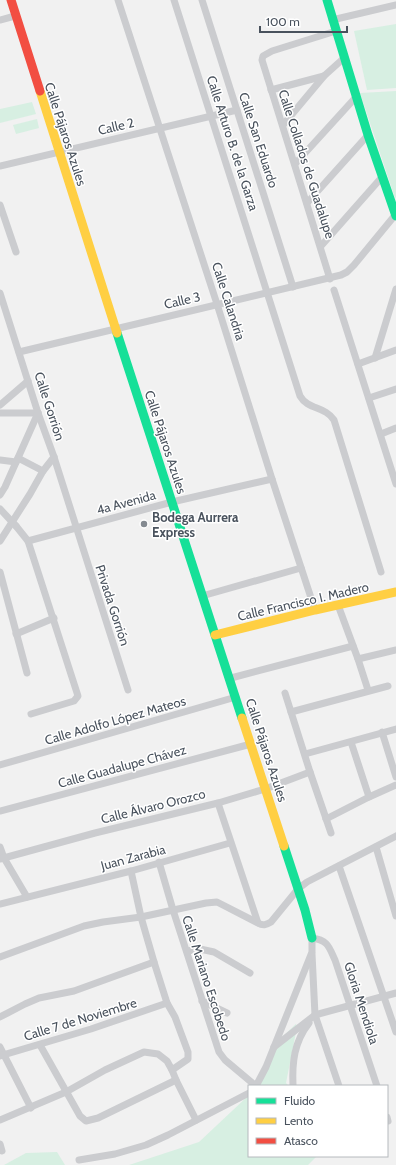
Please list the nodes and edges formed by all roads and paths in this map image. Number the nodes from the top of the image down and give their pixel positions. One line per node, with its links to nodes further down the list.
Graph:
1 (10, 0): 7 (street, Calle Pájaros Azules)
2 (118, 0): 18 (street, Calle Calandria)
3 (174, 0): 16 (street, Calle Arturo B. de la Garza)
4 (202, 0): 15 (street, Calle San Eduardo)
5 (327, 0): 9 (street)
6 (396, 5): 9 (street)
7 (15, 16): 8 (street); 20 (street, Calle Pájaros Azules)
8 (0, 20)
9 (332, 20): 10 (street)
10 (336, 31): 11 (street); 13 (street, Calle Collados de Guadalupe)
11 (344, 58): 12 (street); 14 (street)
12 (324, 76): 13 (street); 17 (street)
13 (271, 90): 17 (street, Calle Collados de Guadalupe)
14 (356, 97): 19 (street); 21 (street)
15 (237, 110): 16 (street, Calle 2); 30 (street, Calle San Eduardo)
16 (212, 116): 18 (street, Calle 2); 34 (street, Calle Arturo B. de la Garza)
17 (283, 125): 21 (street, Calle Collados de Guadalupe)
18 (159, 128): 20 (street, Calle 2); 35 (street, Calle Calandria)
19 (368, 135): 23 (street); 24 (street)
20 (58, 151): 22 (street, Calle 2); 36 (street, Calle Pájaros Azules)
21 (295, 164): 24 (street, Calle Collados de Guadalupe)
22 (0, 166)
23 (382, 178): 26 (street); 27 (street)
24 (307, 203): 27 (street, Calle Collados de Guadalupe)
25 (0, 205): 28 (street)
26 (396, 215): 29 (street, Calle 3)
27 (321, 246): 29 (street, Calle Collados de Guadalupe)
28 (16, 252)
29 (330, 279): 30 (street, Calle 3)
30 (293, 287): 34 (street, Calle 3)
31 (396, 289): 39 (street)
32 (334, 290): 40 (street)
33 (0, 293): 38 (street, Calle Gorrión)
34 (268, 293): 35 (street, Calle 3); 64 (street, Calle Arturo B. de la Garza)
35 (217, 304): 36 (street, Calle 3); 54 (street, Calle Calandria)
36 (116, 328): 38 (street, Calle 3); 57 (street, Calle Pájaros Azules)
37 (396, 350): 39 (street)
38 (19, 352): 41 (street, Calle Gorrión)
39 (375, 358): 40 (street)
40 (358, 364): 43 (street)
41 (28, 381): 44 (street); 46 (street, Calle Gorrión)
42 (396, 389): 43 (street)
43 (369, 398): 48 (street)
44 (0, 405)
45 (0, 413): 46 (street)
46 (38, 413): 49 (street, Calle Gorrión); 51 (street)
47 (396, 428): 48 (street)
48 (381, 434): 52 (street)
49 (54, 457): 53 (street); 59 (street, Calle Gorrión)
50 (0, 460): 51 (street)
51 (17, 460): 53 (street); 56 (street)
52 (394, 467): 55 (street)
53 (43, 471): 60 (street)
54 (272, 479): 57 (street, 4a Avenida); 62 (street, Calle Calandria)
55 (396, 484)
56 (0, 495)
57 (172, 502): 59 (street, 4a Avenida); 66 (street, Calle Pájaros Azules)
58 (0, 509): 61 (street, bridge)
59 (76, 528): 61 (street, 4a Avenida); 78 (street, Privada Gorrión)
60 (0, 540)
61 (28, 540): 69 (street)
62 (301, 568): 66 (street); 68 (street, Calle Calandria)
63 (0, 572): 70 (street)
64 (381, 572)
65 (396, 592): 67 (street, Calle Francisco I. Madero)
66 (202, 596): 71 (street, Calle Pájaros Azules)
67 (338, 606): 68 (street, Calle Francisco I. Madero); 72 (street)
68 (315, 610): 71 (street, Calle Francisco I. Madero)
69 (54, 618): 70 (street); 83 (street)
70 (16, 634): 75 (street)
71 (216, 635): 76 (street, Calle Pájaros Azules)
72 (353, 646): 74 (street); 76 (street)
73 (396, 650): 74 (street)
74 (358, 659): 79 (street)
75 (26, 673)
76 (230, 678): 81 (street, Calle Pájaros Azules)
77 (388, 686): 79 (street)
78 (128, 690)
79 (368, 690): 82 (street)
80 (285, 693): 82 (street)
81 (236, 698): 87 (street, Calle Pájaros Azules); 89 (street, Calle Adolfo López Mateos)
82 (291, 712): 88 (street)
83 (31, 714)
84 (396, 728): 85 (street)
85 (382, 732): 86 (street); 91 (street)
86 (351, 742): 88 (street); 94 (street)
87 (251, 744): 93 (street, Calle Pájaros Azules); 96 (street, Calle Guadalupe Chávez)
88 (305, 754): 90 (street)
89 (0, 766)
90 (310, 772): 93 (street, Calle Álvaro Orozco); 97 (street)
91 (396, 776)
92 (396, 785): 94 (street)
93 (265, 789): 95 (street, Calle Álvaro Orozco); 107 (street, Calle Pájaros Azules)
94 (369, 797): 97 (street)
95 (218, 802): 100 (street); 103 (street, Calle Álvaro Orozco)
96 (0, 811)
97 (326, 819): 98 (street)
98 (331, 833)
99 (396, 836): 102 (street)
100 (230, 843): 104 (street, Juan Zarabia); 113 (street)
101 (0, 847): 103 (street)
102 (376, 847): 105 (street); 111 (street)
103 (2, 858): 108 (street)
104 (159, 862): 106 (street, Juan Zarabia); 110 (street, Calle Mariano Escobedo)
105 (339, 866): 107 (street); 121 (street)
106 (131, 871): 108 (street, Juan Zarabia); 112 (street)
107 (298, 889): 113 (street); 114 (street, Calle Pájaros Azules)
108 (27, 897): 109 (street, Juan Zarabia)
109 (0, 904)
110 (173, 910): 112 (street); 113 (street); 115 (street, Calle Mariano Escobedo)
111 (396, 916)
112 (141, 917): 117 (street); 118 (street)
113 (258, 924)
114 (312, 938): 116 (street); 124 (street, Gloria Mendiola)
115 (187, 952): 119 (street); 122 (street, Calle Mariano Escobedo)
116 (312, 952): 126 (street); 131 (street)
117 (0, 957)
118 (154, 962): 123 (street); 127 (street)
119 (250, 973)
120 (396, 993): 121 (street)
121 (384, 996): 124 (street); 128 (street)
122 (202, 1001): 125 (street); 135 (street, Calle Mariano Escobedo)
123 (167, 1003): 129 (street, Calle 7 de Noviembre); 133 (street)
124 (350, 1005): 126 (street); 139 (street, Gloria Mendiola)
125 (227, 1013)
126 (314, 1016): 131 (street); 137 (street); 138 (street)
127 (0, 1017)
128 (396, 1032)
129 (40, 1044): 132 (street, Calle 7 de Noviembre); 140 (street)
130 (0, 1047): 132 (street)
131 (274, 1047): 136 (street)
132 (2, 1055): 142 (street)
133 (172, 1070): 134 (street); 140 (street)
134 (176, 1080): 140 (street); 144 (street)
135 (255, 1085)
136 (257, 1085)
137 (293, 1085)
138 (339, 1085)
139 (377, 1085)
140 (66, 1092): 142 (street)
141 (248, 1094): 144 (street)
142 (31, 1108): 143 (street)
143 (0, 1120)
144 (196, 1120): 145 (street)
145 (79, 1160)

